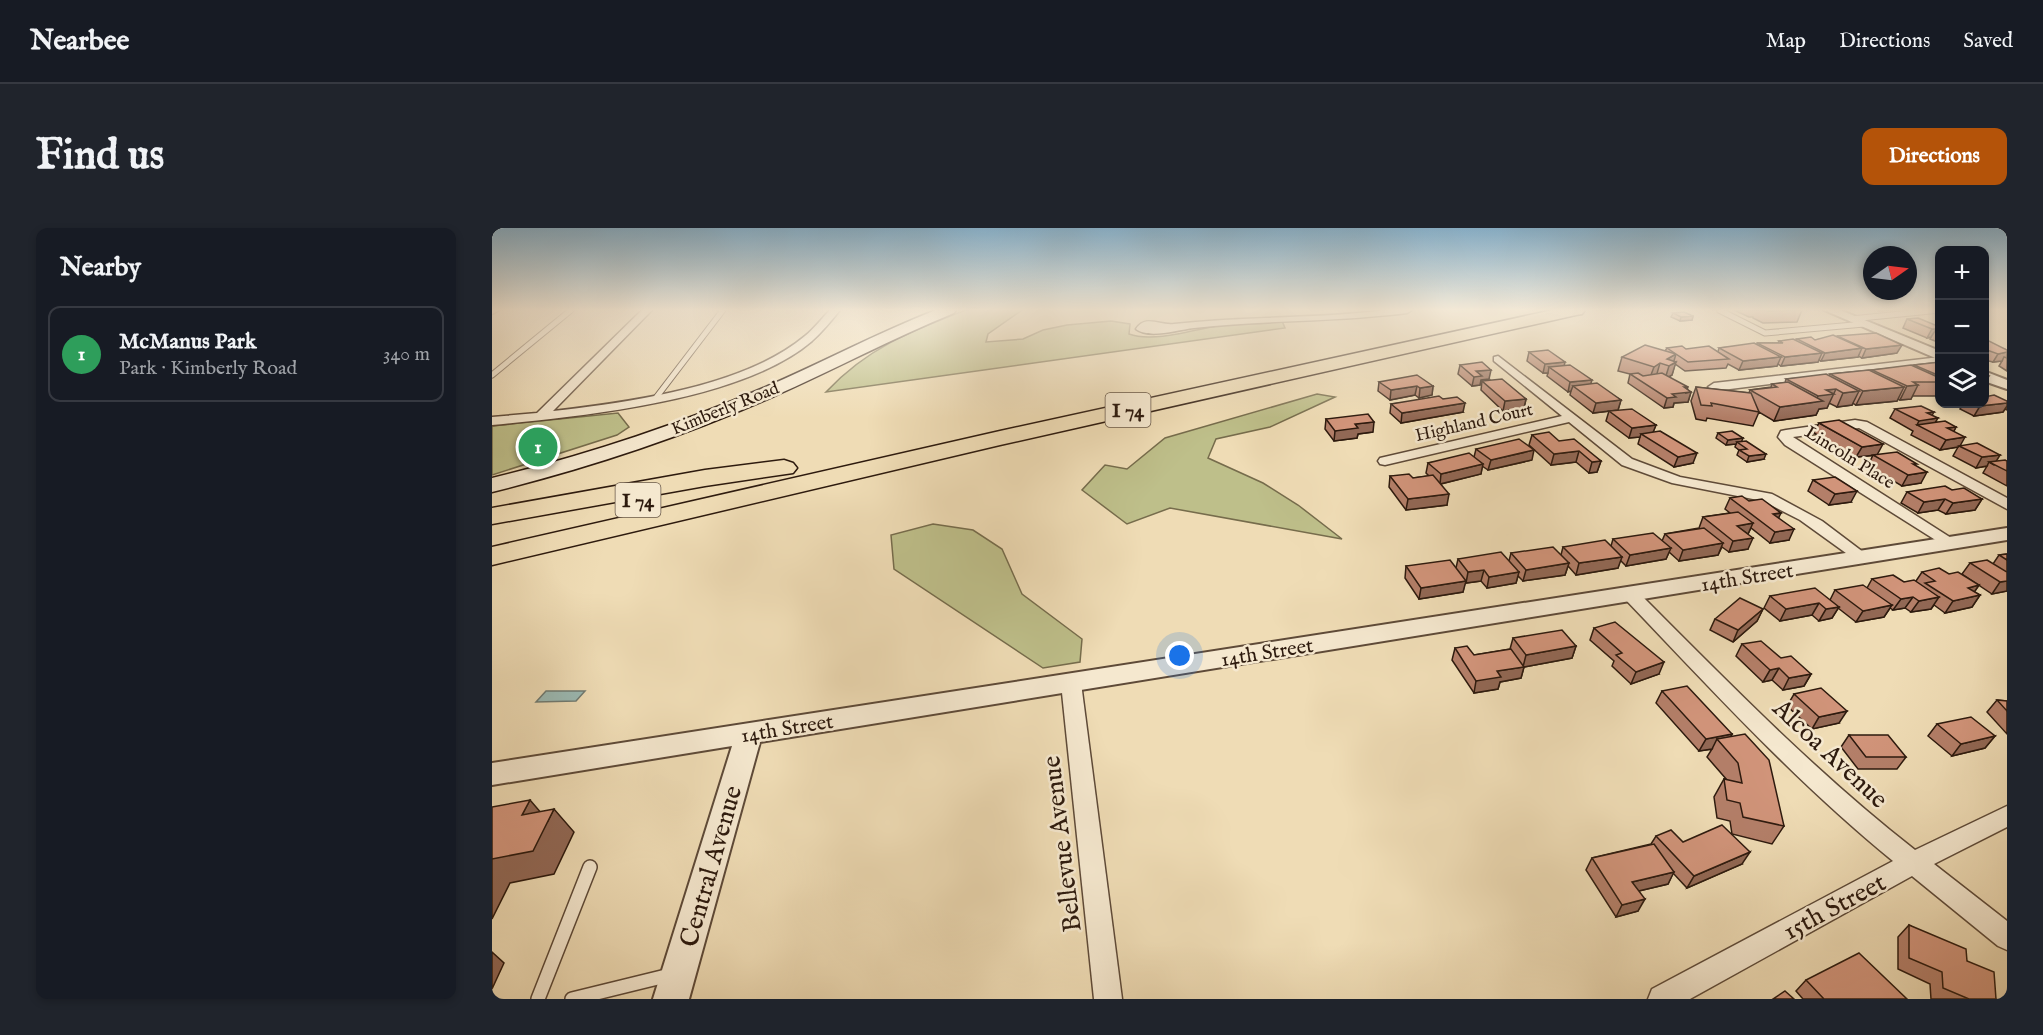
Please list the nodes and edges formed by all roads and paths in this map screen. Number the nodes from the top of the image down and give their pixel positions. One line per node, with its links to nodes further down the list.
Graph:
1 (527, 346): 13 (lane)
2 (611, 346): 18 (street)
3 (696, 346): 17 (lane)
4 (795, 346): 17 (street)
5 (838, 346): 23 (main road, Kimberly Road)
6 (867, 346): 23 (main road, Kimberly Road)
7 (1342, 346): 22 (highway, I 74)
8 (1416, 346): 25 (highway, I 74)
9 (1913, 346): 10 (street)
10 (1935, 356)
11 (1498, 359): 19 (street)
12 (1935, 359): 16 (street)
13 (492, 375)
14 (1989, 377): 15 (street)
15 (2007, 385)
16 (1714, 387)
17 (655, 399): 18 (street)
18 (541, 416): 20 (street)
19 (1571, 418): 21 (street, Highland Court); 31 (street)
20 (492, 421)
21 (1385, 461)
22 (784, 468): 26 (highway); 27 (highway, I 74)
23 (492, 484)
24 (2007, 504): 29 (street, Lincoln Place)
25 (680, 512): 30 (highway, I 74); 32 (highway)
26 (492, 516)
27 (492, 532)
28 (2007, 534): 29 (street, 14th Street)
29 (1951, 543): 31 (street, 14th Street)
30 (492, 556)
31 (1863, 558): 33 (street, 14th Street)
32 (492, 568)
33 (1631, 595): 34 (street, 14th Street); 38 (street, Alcoa Avenue)
34 (1071, 683): 35 (street, 14th Street); 44 (street, Bellevue Avenue)
35 (749, 734): 36 (street, 14th Street); 41 (street, Central Avenue)
36 (492, 774)
37 (2007, 816): 38 (street, 15th Street)
38 (1913, 863): 40 (street, Alcoa Avenue); 45 (street, 15th Street)
39 (590, 867): 42 (lane)
40 (2007, 937)
41 (675, 986): 43 (lane)
42 (538, 999)
43 (572, 999)
44 (1108, 999)
45 (1662, 999)

